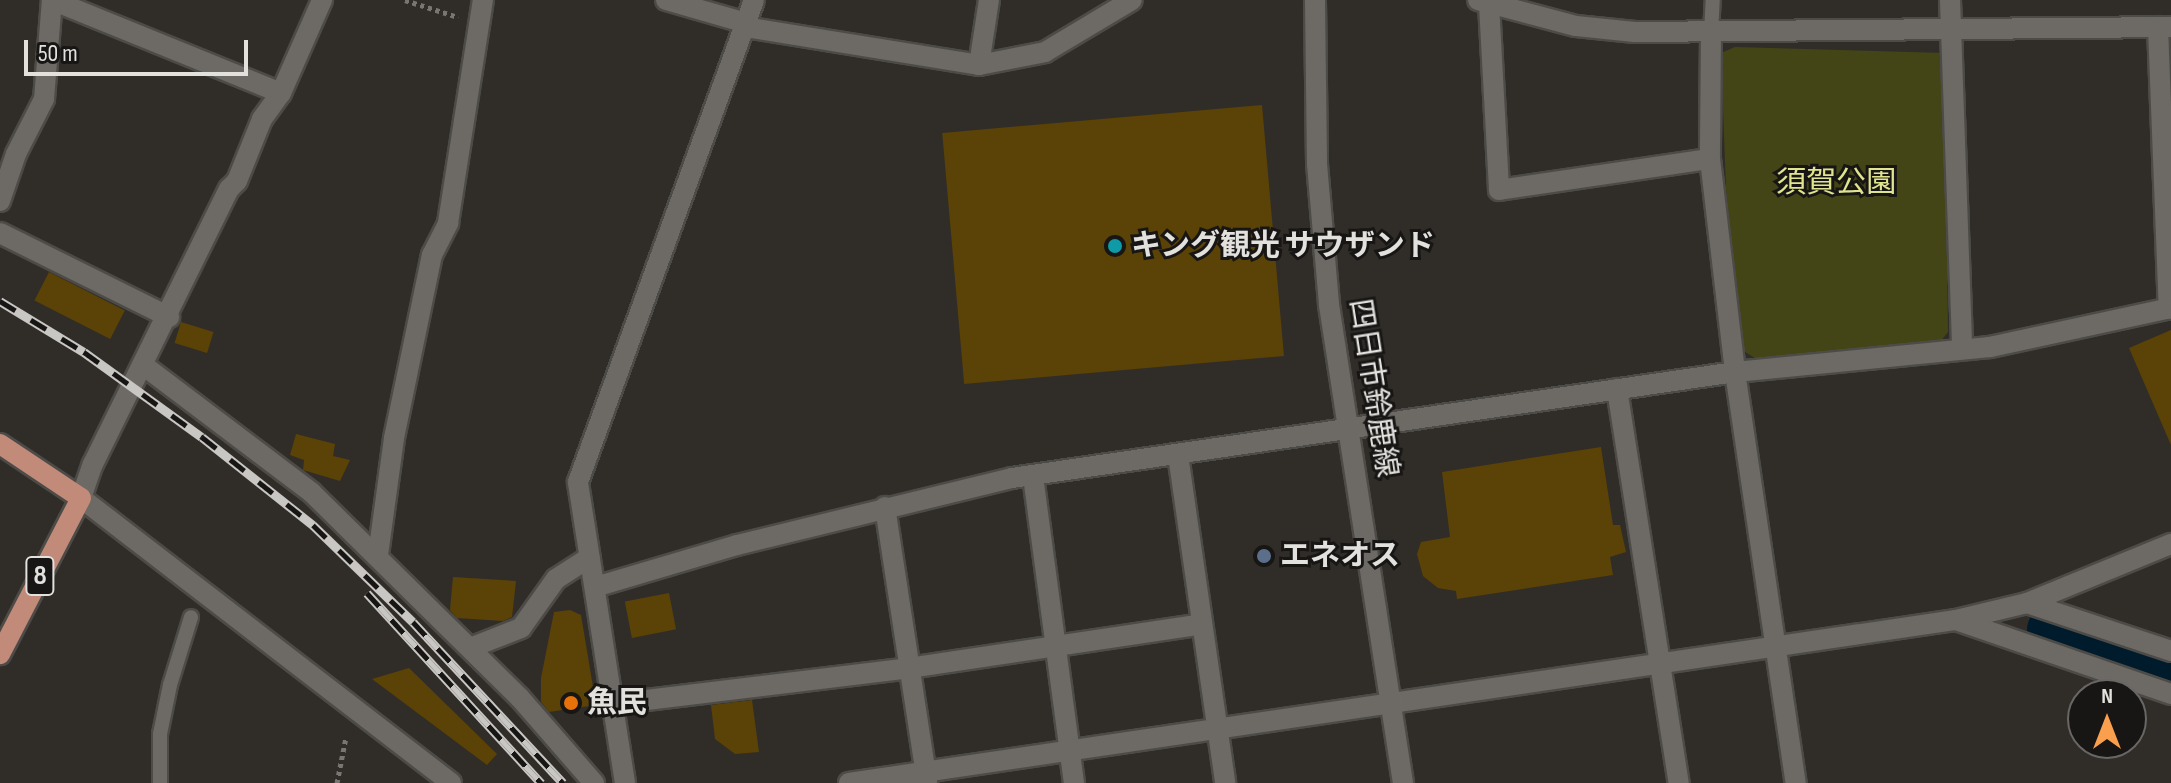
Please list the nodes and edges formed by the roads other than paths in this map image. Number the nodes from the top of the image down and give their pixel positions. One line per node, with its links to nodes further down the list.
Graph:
1 (52, 0): 17 (street); 19 (street)
2 (322, 0): 17 (street)
3 (483, 0): 34 (street)
4 (668, 0): 12 (street)
5 (754, 0): 12 (street)
6 (989, 0): 16 (street)
7 (1132, 0): 16 (street)
8 (1315, 0): 27 (street, 四日市鈴鹿線)
9 (1713, 0): 15 (lane)
10 (1950, 0): 14 (street)
11 (1483, 2): 15 (street); 18 (street)
12 (745, 25): 16 (street); 35 (street)
13 (2165, 27): 14 (street); 21 (street)
14 (1951, 31): 15 (street); 23 (street)
15 (1711, 33): 18 (street)
16 (979, 65)
17 (281, 93): 22 (street)
18 (1710, 159): 25 (street)
19 (0, 201)
20 (0, 233): 22 (street)
21 (2170, 308): 23 (street)
22 (169, 317): 24 (street)
23 (1962, 348): 25 (street)
24 (143, 365): 31 (street); 34 (street)
25 (1735, 372): 26 (street); 41 (street)
26 (1617, 389): 27 (street); 46 (street)
27 (1350, 429): 29 (street); 50 (street, 四日市鈴鹿線)
28 (0, 444): 31 (main road)
29 (1178, 455): 30 (street); 40 (street)
30 (1033, 476): 32 (street); 42 (street)
31 (81, 498): 45 (main road, 8); 55 (street)
32 (885, 507): 36 (street); 47 (street)
33 (2171, 544): 37 (street)
34 (378, 555): 43 (street)
35 (590, 557): 36 (street); 43 (street)
36 (595, 587): 49 (street)
37 (2027, 603): 39 (street); 44 (street)
38 (191, 617): 54 (lane)
39 (1956, 620): 41 (street); 48 (street)
40 (1202, 624): 42 (street); 51 (street)
41 (1776, 645): 46 (street); 63 (street)
42 (1055, 646): 47 (street); 52 (street)
43 (470, 648): 56 (street)
44 (2171, 651)
45 (0, 654)
46 (1660, 662): 50 (street); 62 (street)
47 (909, 668): 49 (street); 53 (street)
48 (2171, 694)
49 (613, 704): 57 (street)
50 (1391, 704): 51 (street); 61 (street, 四日市鈴鹿線)
51 (1217, 730): 52 (street); 60 (street)
52 (1069, 751): 53 (street); 59 (street)
53 (926, 777): 58 (street)
54 (160, 783)
55 (451, 783)
56 (594, 783)
57 (625, 783)
58 (849, 783)
59 (1074, 783)
60 (1225, 783)
61 (1403, 783)
62 (1679, 783)
63 (1796, 783)

